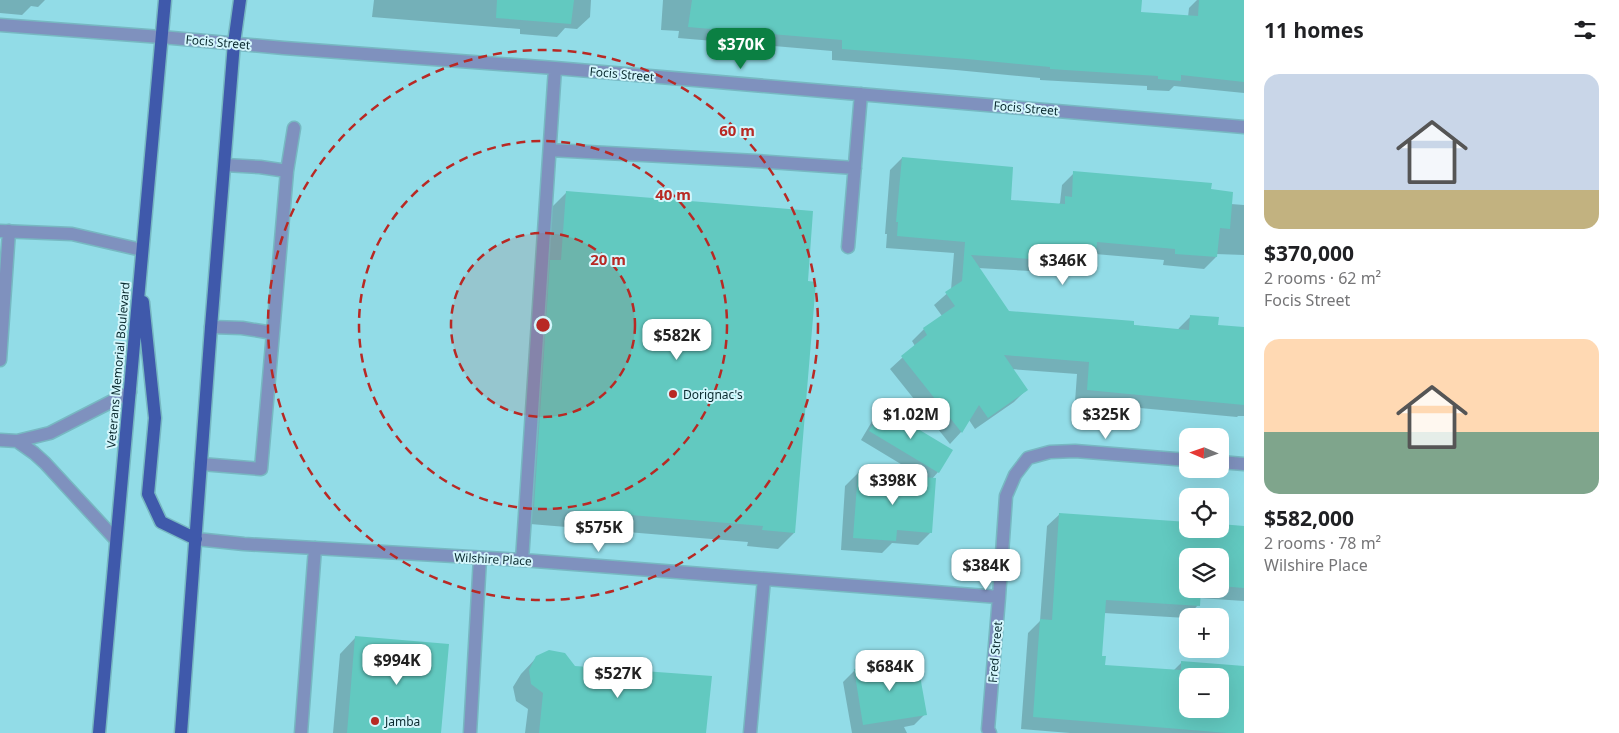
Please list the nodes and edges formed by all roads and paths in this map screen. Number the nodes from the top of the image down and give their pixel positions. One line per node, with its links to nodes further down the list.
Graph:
1 (165, 0): 4 (main road, Veterans Memorial Boulevard)
2 (240, 0): 5 (main road)
3 (0, 25): 4 (street, Focis Street)
4 (161, 37): 5 (street, Focis Street); 16 (main road, Veterans Memorial Boulevard)
5 (234, 43): 6 (street, Focis Street); 11 (main road)
6 (556, 68): 7 (street, Focis Street); 10 (street)
7 (861, 94): 8 (street, Focis Street); 12 (street)
8 (1244, 126)
9 (294, 128): 13 (street)
10 (550, 150): 12 (street); 32 (street)
11 (225, 165): 13 (street); 18 (main road)
12 (855, 168): 15 (street)
13 (287, 171): 19 (street)
14 (5, 231): 16 (street); 20 (street)
15 (848, 247)
16 (142, 250): 17 (main road, Veterans Memorial Boulevard)
17 (140, 272): 21 (main road, Veterans Memorial Boulevard); 28 (main road)
18 (211, 327): 19 (street); 26 (main road)
19 (273, 333): 26 (street)
20 (0, 360)
21 (130, 392): 23 (street); 29 (main road, Veterans Memorial Boulevard)
22 (0, 440): 23 (street)
23 (17, 441): 29 (street)
24 (1179, 459): 34 (street, Fred Street)
25 (1229, 463): 27 (street)
26 (202, 464): 28 (main road)
27 (1244, 464)
28 (196, 539): 30 (street, Wilshire Place); 36 (main road)
29 (116, 540): 35 (main road, Veterans Memorial Boulevard)
30 (315, 548): 31 (street, Wilshire Place); 37 (street)
31 (480, 558): 32 (street, Wilshire Place); 38 (street)
32 (522, 560): 33 (street, Wilshire Place)
33 (764, 579): 34 (street, Wilshire Place); 39 (street)
34 (1000, 597): 40 (street, Fred Street)
35 (99, 733)
36 (181, 733)
37 (301, 733)
38 (470, 733)
39 (750, 733)
40 (990, 733)

